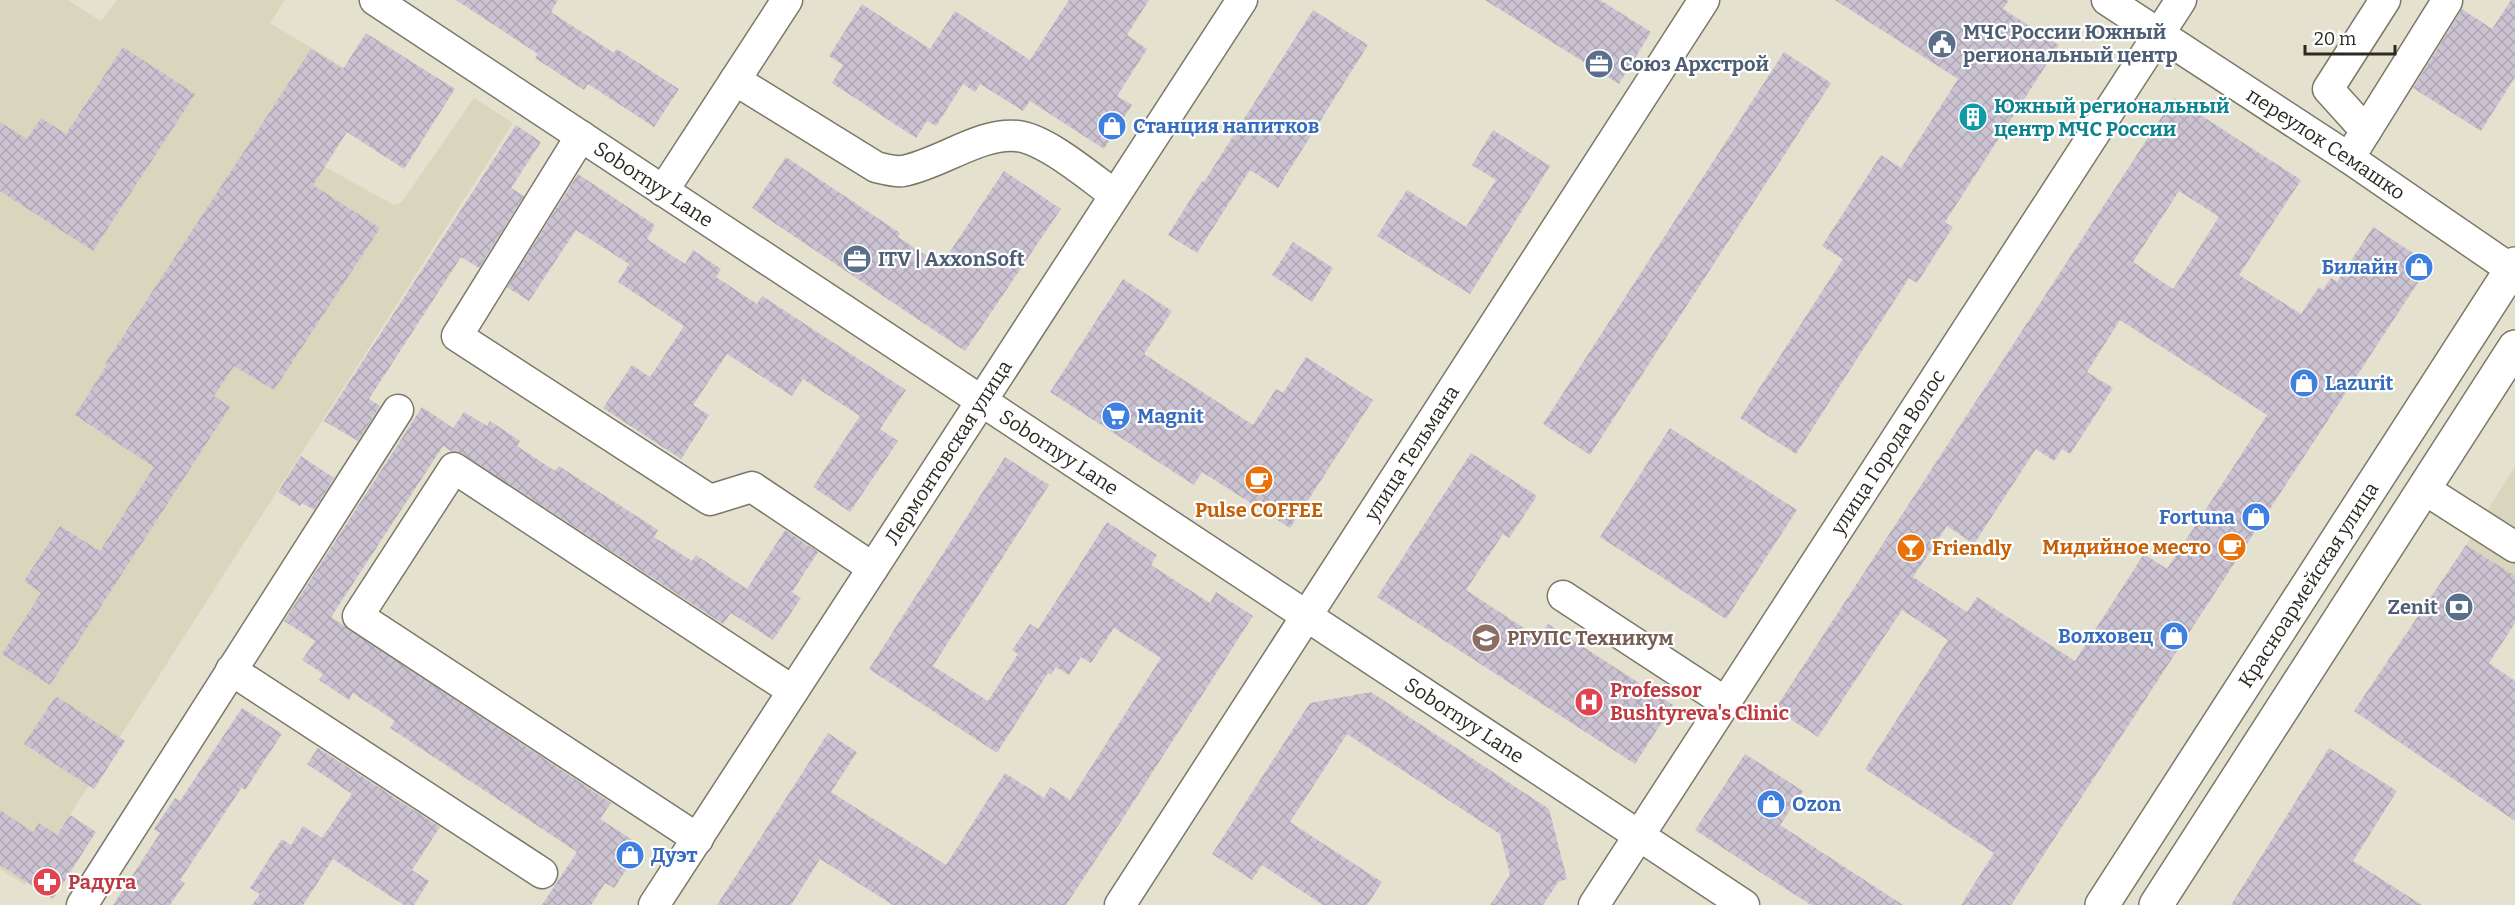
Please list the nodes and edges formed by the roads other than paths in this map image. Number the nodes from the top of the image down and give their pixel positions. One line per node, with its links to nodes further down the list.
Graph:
1 (375, 0): 12 (street, Sobornyy Lane)
2 (787, 0): 10 (street)
3 (1242, 0): 15 (street, Лермонтовская улица)
4 (1704, 0): 24 (street, улица Тельмана)
5 (2107, 0): 9 (street, переулок Семашко)
6 (2181, 0): 9 (street, улица Города Волос)
7 (2385, 0): 11 (street)
8 (2447, 1): 11 (street)
9 (2159, 34): 13 (street, переулок Семашко); 27 (street, улица Города Волос)
10 (735, 80): 14 (street); 15 (street)
11 (2366, 131): 13 (street)
12 (581, 136): 14 (street, Sobornyy Lane); 22 (street)
13 (2349, 158): 16 (street, переулок Семашко)
14 (663, 191): 18 (street, Sobornyy Lane)
15 (1115, 195): 18 (street, Лермонтовская улица)
16 (2514, 269): 36 (main road, Красноармейская улица)
17 (2515, 347): 20 (main road)
18 (981, 402): 22 (street, Лермонтовская улица); 24 (street, Sobornyy Lane)
19 (398, 411): 25 (street)
20 (2424, 489): 21 (street); 37 (main road)
21 (2515, 547)
22 (873, 568): 26 (street, Лермонтовская улица)
23 (1563, 596): 27 (street)
24 (1307, 616): 28 (street, Sobornyy Lane); 33 (street, улица Тельмана)
25 (231, 669): 30 (street); 31 (street)
26 (793, 691): 29 (street, Лермонтовская улица); 29 (street)
27 (1725, 702): 28 (street, улица Города Волос)
28 (1639, 835): 34 (street, улица Города Волос); 35 (street, Sobornyy Lane)
29 (698, 839): 32 (street, Лермонтовская улица)
30 (542, 873)
31 (82, 905)
32 (654, 905)
33 (1120, 905)
34 (1594, 905)
35 (1744, 905)
36 (2102, 905)
37 (2156, 905)

